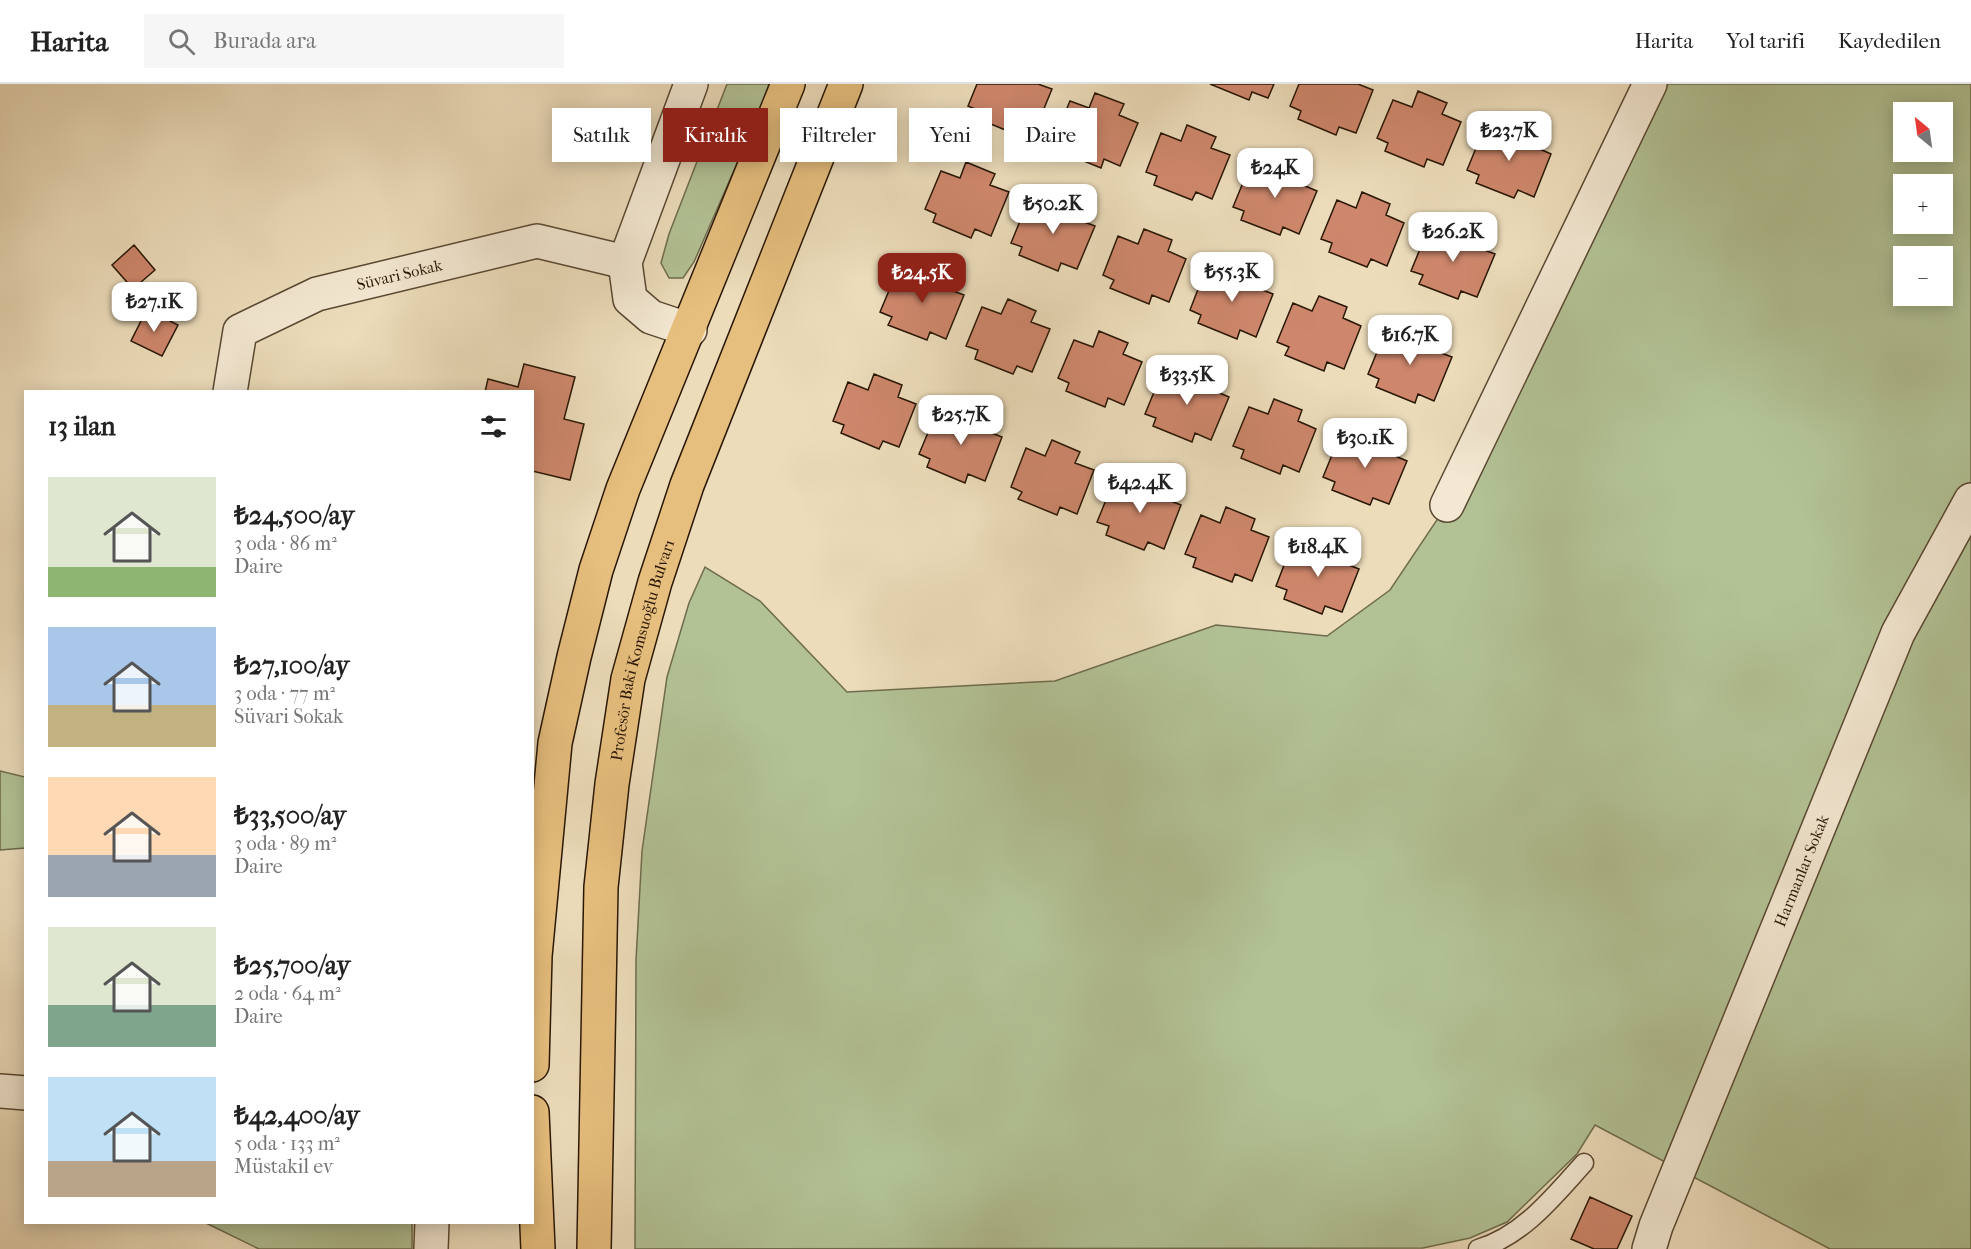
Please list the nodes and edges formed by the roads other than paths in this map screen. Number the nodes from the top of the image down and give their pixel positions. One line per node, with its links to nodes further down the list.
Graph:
1 (691, 84): 5 (street)
2 (788, 84): 6 (main road)
3 (846, 84): 18 (main road, Profesör Baki Komsuoğlu Bulvarı)
4 (1650, 84): 9 (street)
5 (626, 262): 6 (street); 7 (street, Süvari Sokak)
6 (690, 330): 10 (main road)
7 (230, 390)
8 (1971, 500): 20 (street, Harmanlar Sokak)
9 (1447, 505)
10 (534, 992)
11 (0, 1091): 12 (street)
12 (24, 1093)
13 (534, 1158): 17 (main road)
14 (1584, 1163): 19 (lane)
15 (432, 1224): 16 (street)
16 (431, 1249)
17 (538, 1249)
18 (594, 1249)
19 (1478, 1249)
20 (1649, 1249)

